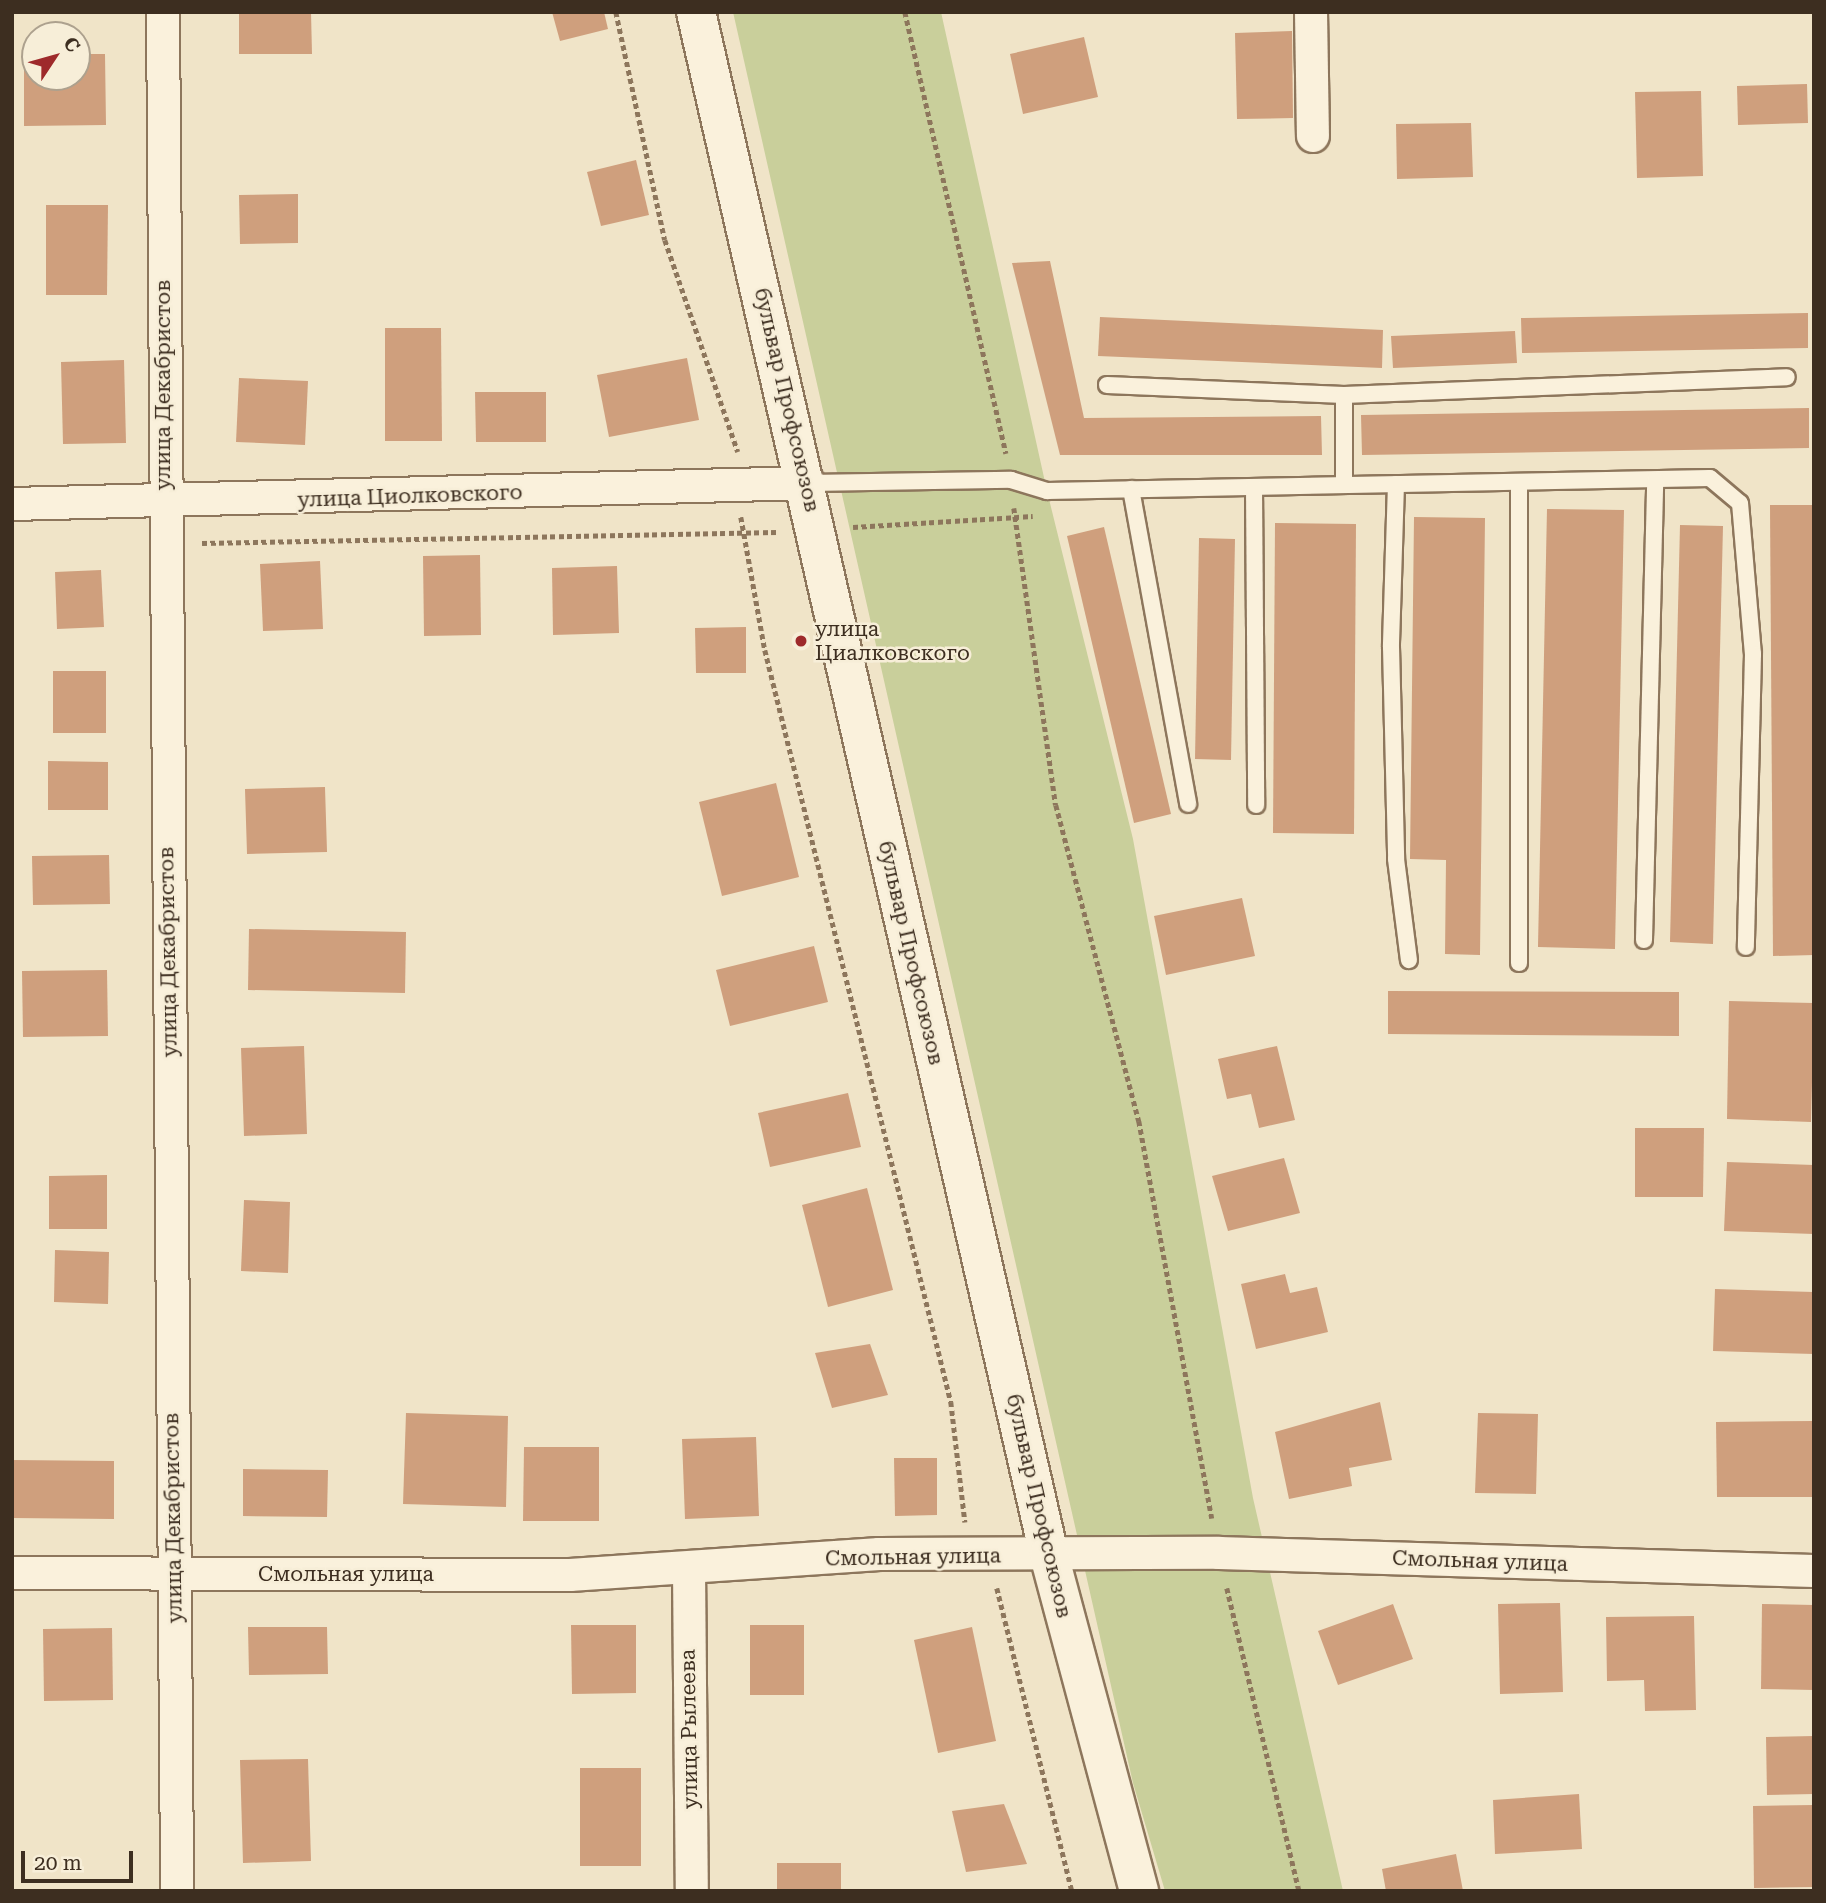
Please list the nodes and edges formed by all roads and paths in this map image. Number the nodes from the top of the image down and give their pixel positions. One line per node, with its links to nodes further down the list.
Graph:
1 (163, 12): 20 (street, улица Декабристов)
2 (616, 12): 16 (path)
3 (696, 12): 13 (main road, бульвар Профсоюзов)
4 (905, 12): 10 (path)
5 (1311, 12): 6 (street)
6 (1313, 136)
7 (1787, 377): 9 (lane)
8 (1107, 385): 9 (lane)
9 (1344, 395): 15 (lane)
10 (1011, 480): 13 (lane); 18 (lane); 22 (path)
11 (1655, 480): 12 (lane); 28 (lane); 29 (lane)
12 (1519, 482): 14 (lane); 31 (lane)
13 (809, 483): 16 (street, улица Циолковского); 23 (main road, бульвар Профсоюзов)
14 (1396, 484): 15 (lane); 30 (lane)
15 (1344, 485): 17 (lane)
16 (740, 486): 20 (street, улица Циолковского); 24 (path)
17 (1254, 487): 18 (lane); 27 (lane)
18 (1131, 489): 26 (lane)
19 (12, 504): 20 (street, улица Циолковского)
20 (163, 504): 25 (street, улица Декабристов)
21 (1040, 516): 22 (path)
22 (1015, 517): 23 (path); 32 (path)
23 (817, 530): 24 (path); 34 (main road, бульвар Профсоюзов)
24 (741, 534): 25 (path); 33 (path)
25 (164, 544): 38 (street, улица Декабристов)
26 (1188, 804)
27 (1256, 805)
28 (1644, 940)
29 (1746, 947)
30 (1409, 960)
31 (1519, 963)
32 (1219, 1553): 34 (street, Смольная улица); 36 (street, Смольная улица); 43 (path)
33 (982, 1555): 34 (street, Смольная улица); 35 (street, Смольная улица); 41 (path)
34 (1049, 1555): 42 (main road, бульвар Профсоюзов)
35 (689, 1567): 38 (street, Смольная улица); 40 (street, улица Рылеева)
36 (1814, 1571)
37 (12, 1573): 38 (street, Смольная улица)
38 (174, 1574): 39 (street, улица Декабристов)
39 (177, 1891)
40 (692, 1891)
41 (1072, 1891)
42 (1139, 1891)
43 (1298, 1891)

